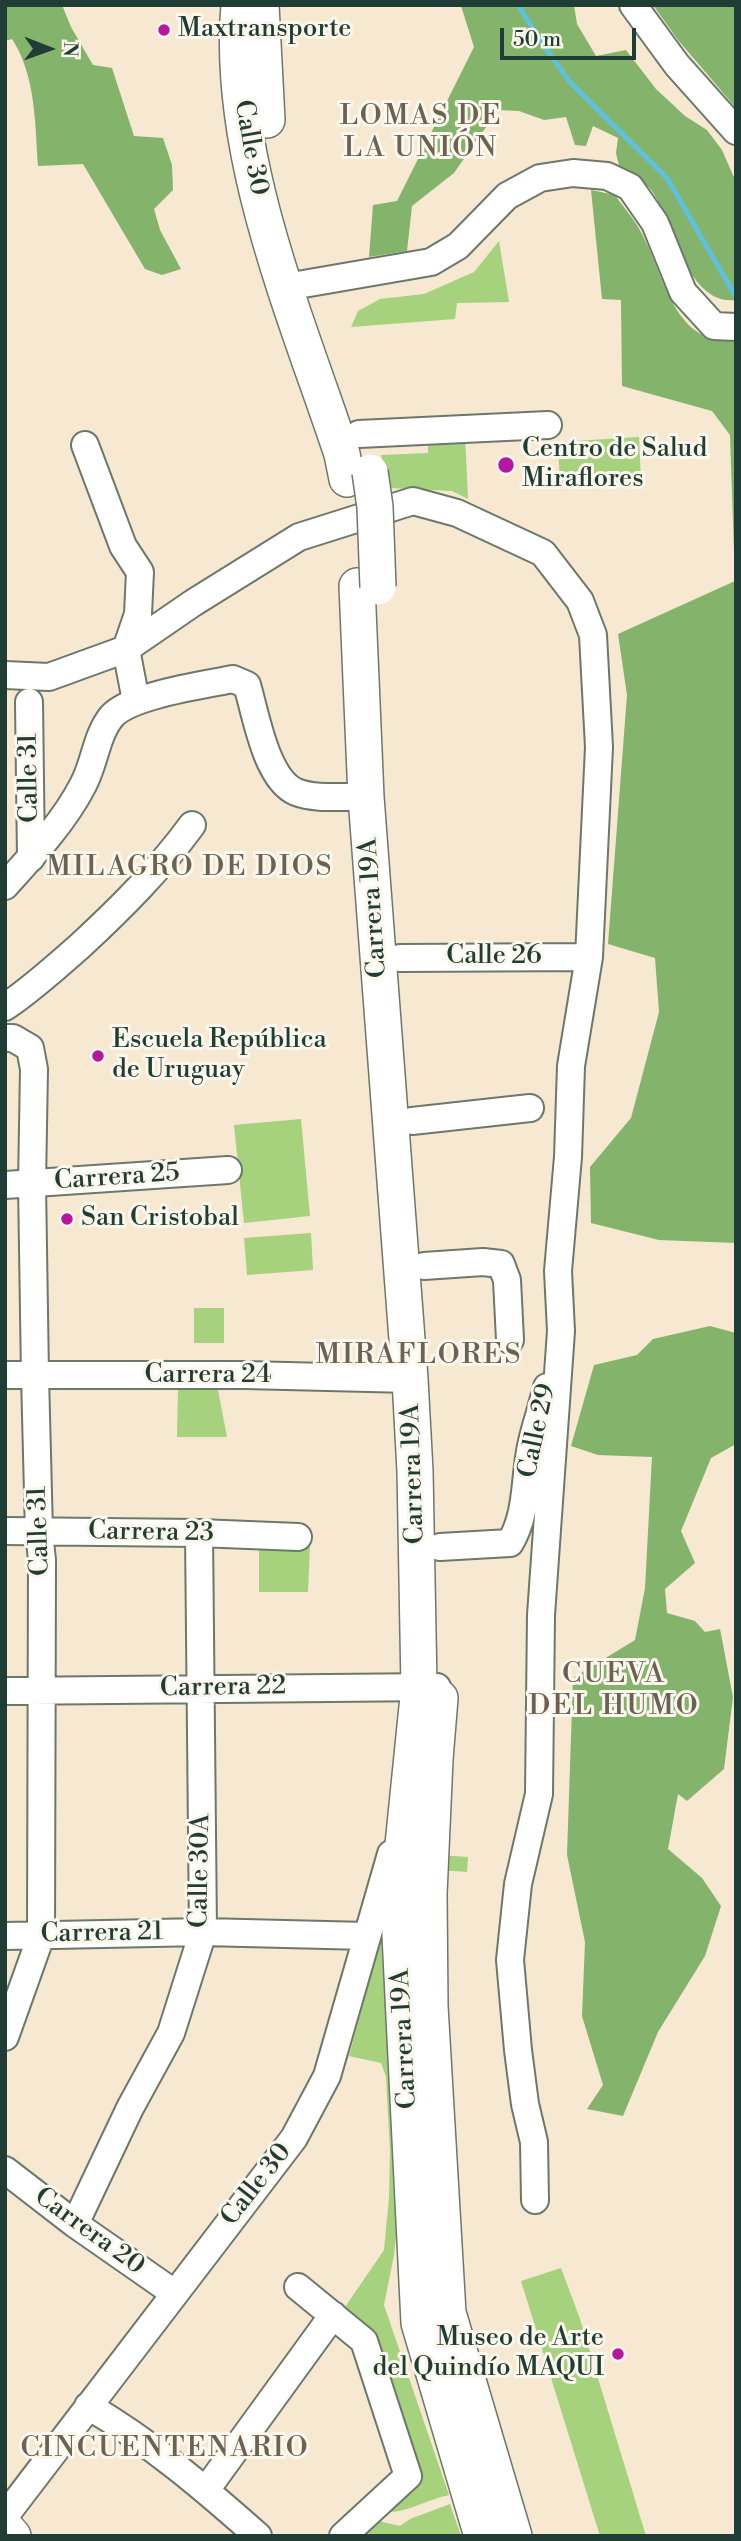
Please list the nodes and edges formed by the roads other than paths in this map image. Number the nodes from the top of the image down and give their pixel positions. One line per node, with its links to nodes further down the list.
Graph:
1 (239, 5): 5 (main road, Calle 30)
2 (261, 5): 5 (main road, Calle 30)
3 (633, 5): 4 (street)
4 (736, 131)
5 (297, 285): 6 (street); 8 (main road, Carrera 19A); 10 (main road, Carrera 19A)
6 (736, 327)
7 (548, 425): 8 (street)
8 (359, 434): 10 (main road, Carrera 19A)
9 (85, 445): 12 (street)
10 (358, 475): 11 (main road, Carrera 19A)
11 (368, 586): 16 (main road, Carrera 19A); 22 (main road, Carrera 19A)
12 (126, 649): 13 (street); 14 (street); 21 (street)
13 (5, 675)
14 (136, 701): 16 (street); 18 (street)
15 (29, 702): 18 (street, Calle 31)
16 (366, 797): 35 (main road, Carrera 19A)
17 (192, 825): 23 (street)
18 (32, 858): 19 (street); 20 (street, Calle 31)
19 (5, 861)
20 (5, 886)
21 (589, 957): 22 (street, Calle 26); 31 (street)
22 (400, 958): 26 (main road, Carrera 19A)
23 (5, 1007)
24 (5, 1038): 28 (street, Calle 31)
25 (530, 1108): 26 (street)
26 (412, 1121): 30 (main road, Carrera 19A)
27 (228, 1170): 28 (street, Carrera 25)
28 (32, 1184): 29 (street, Carrera 25); 34 (street, Calle 31)
29 (5, 1185)
30 (425, 1266): 32 (street); 40 (main road, Carrera 19A)
31 (561, 1331): 40 (street, Calle 29); 52 (street)
32 (510, 1340)
33 (5, 1375): 34 (street, Carrera 24)
34 (35, 1376): 35 (street, Carrera 24); 37 (street, Calle 31)
35 (410, 1379): 41 (main road, Carrera 19A)
36 (5, 1531): 37 (street, Carrera 23)
37 (39, 1532): 38 (street, Carrera 23); 44 (street, Calle 31)
38 (199, 1533): 39 (street, Carrera 23); 42 (street, Calle 30A)
39 (298, 1537)
40 (440, 1547): 41 (main road, Carrera 19A)
41 (430, 1687): 42 (street, Carrera 22); 45 (main road, Carrera 19A); 65 (main road, Carrera 19A)
42 (201, 1688): 44 (street, Carrera 22); 46 (street, Calle 30A)
43 (5, 1691): 44 (street, Carrera 22)
44 (41, 1692): 48 (street, Calle 31)
45 (406, 1801): 49 (street, Calle 30); 64 (main road, Carrera 19A)
46 (203, 1932): 48 (street, Carrera 21); 49 (street, Carrera 21); 53 (street, Calle 30A)
47 (5, 1936): 48 (street, Carrera 21)
48 (41, 1936): 50 (street, Calle 31)
49 (367, 1936): 55 (street, Calle 30)
50 (5, 2037)
51 (5, 2170): 53 (street, Carrera 20)
52 (536, 2200)
53 (75, 2224): 55 (street, Carrera 20)
54 (298, 2287): 56 (street)
55 (174, 2293): 57 (street, Calle 30)
56 (333, 2315): 58 (street); 63 (street)
57 (88, 2406): 58 (street); 59 (street, Calle 30)
58 (206, 2490): 62 (street)
59 (5, 2516)
60 (5, 2527): 61 (main road)
61 (13, 2536)
62 (258, 2536)
63 (343, 2536)
64 (482, 2536)
65 (514, 2536)

